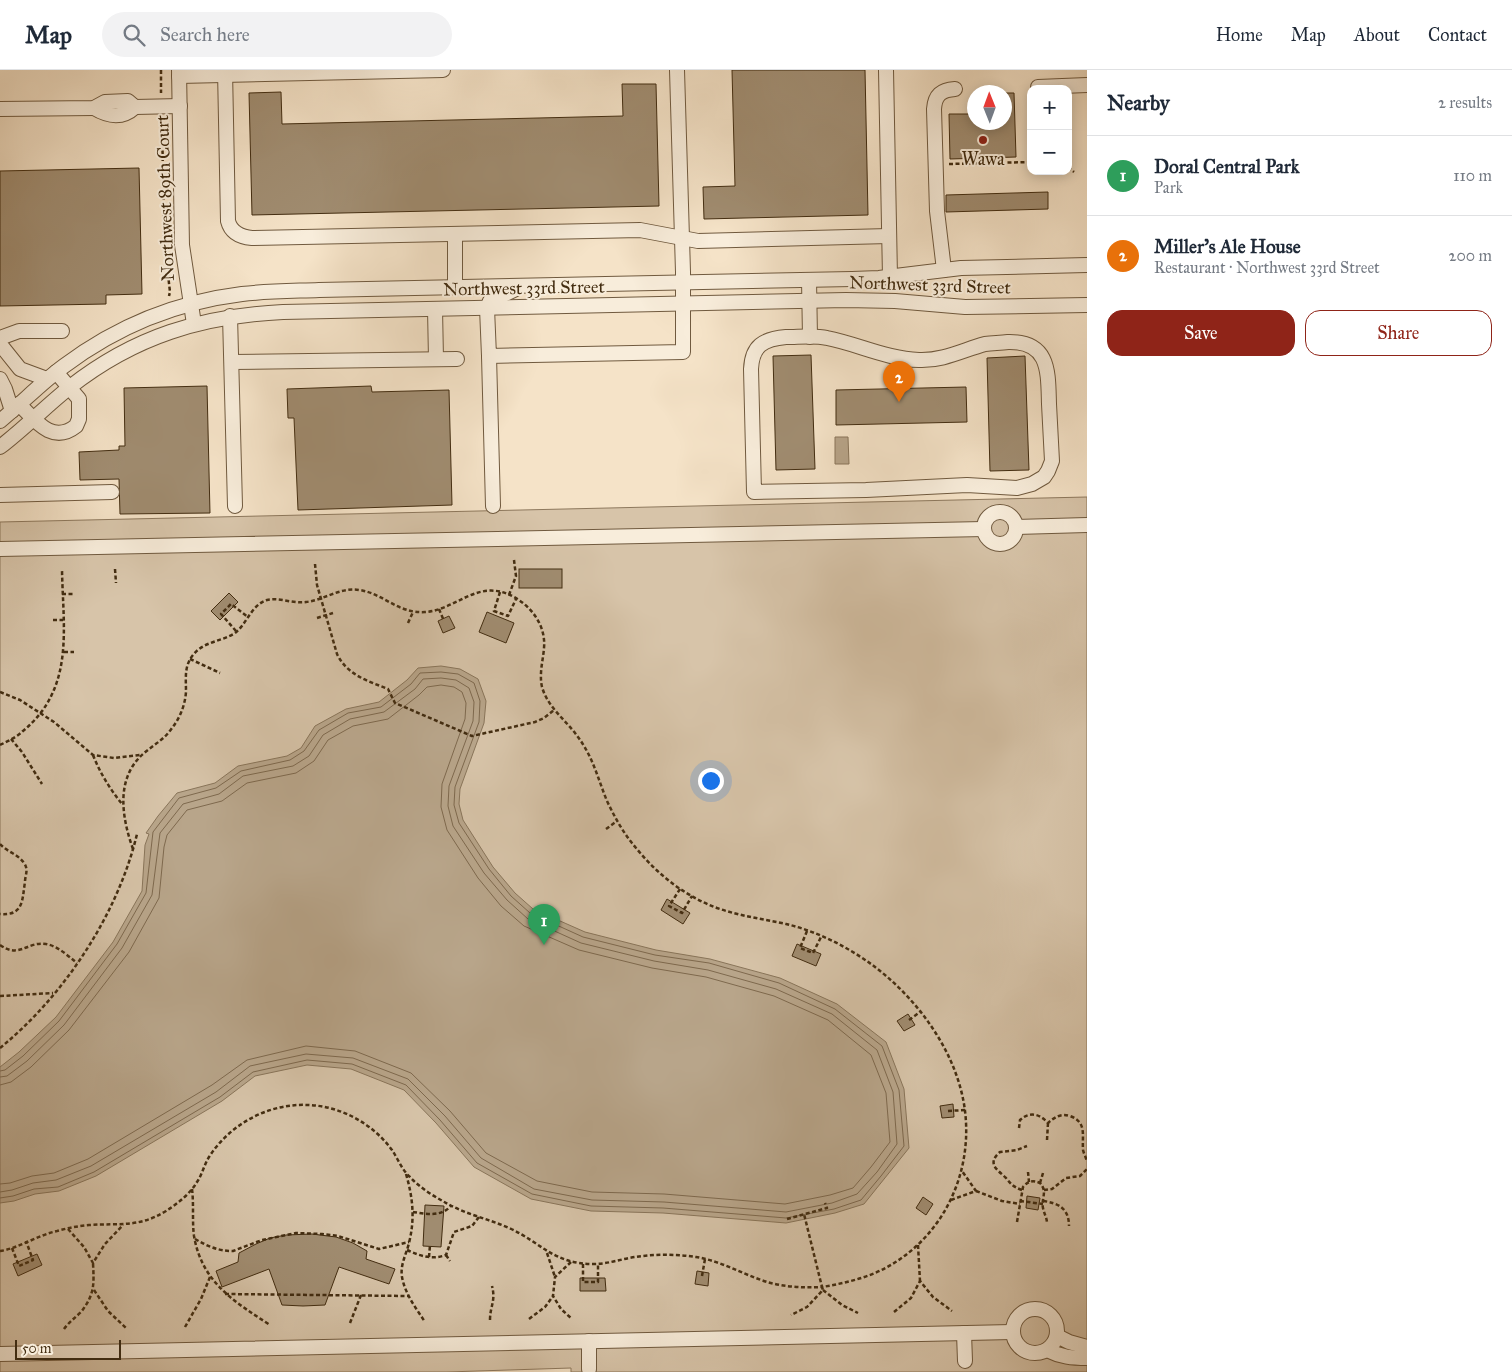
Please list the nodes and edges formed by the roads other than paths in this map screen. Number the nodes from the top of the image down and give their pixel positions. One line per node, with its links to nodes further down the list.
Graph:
1 (443, 70): 4 (street)
2 (677, 70): 13 (street)
3 (886, 70): 12 (street)
4 (225, 72): 5 (street); 11 (street)
5 (179, 73): 9 (street, Northwest 89th Court)
6 (1087, 85): 7 (street)
7 (1072, 86)
8 (956, 89): 15 (street)
9 (180, 106): 10 (street); 22 (street, Northwest 89th Court)
10 (0, 109)
11 (455, 234): 13 (street); 20 (street)
12 (889, 236): 13 (street); 16 (street)
13 (682, 237): 18 (street)
14 (1087, 265): 15 (street, Northwest 33rd Street)
15 (944, 270): 16 (street, Northwest 33rd Street)
16 (890, 276): 17 (street, Northwest 33rd Street)
17 (809, 280): 18 (street, Northwest 33rd Street); 21 (street)
18 (683, 283): 19 (street, Northwest 33rd Street); 23 (street)
19 (521, 286): 20 (street, Northwest 33rd Street); 25 (street)
20 (462, 287): 22 (street, Northwest 33rd Street); 25 (street)
21 (810, 301): 23 (street, Northwest 33rd Street); 24 (street, Northwest 33rd Street); 30 (street)
22 (190, 304): 28 (street, Northwest 89th Court); 37 (street, Northwest 33rd Street)
23 (683, 304): 25 (street, Northwest 33rd Street); 33 (street)
24 (1087, 305)
25 (487, 308): 26 (street, Northwest 33rd Street); 33 (street)
26 (435, 309): 27 (street, Northwest 33rd Street); 34 (street)
27 (230, 316): 28 (street, Northwest 33rd Street); 36 (street)
28 (194, 324): 39 (street, Northwest 33rd Street)
29 (62, 331): 31 (street)
30 (810, 337): 30 (street)
31 (0, 338)
32 (0, 344): 37 (street)
33 (489, 356): 47 (street)
34 (436, 359): 35 (street); 36 (street)
35 (456, 359)
36 (232, 362): 46 (street)
37 (51, 376): 39 (street); 40 (street, Northwest 33rd Street)
38 (0, 379): 40 (street)
39 (70, 387): 41 (street, Northwest 33rd Street); 41 (street)
40 (15, 408): 41 (street); 42 (street, Northwest 33rd Street)
41 (34, 419): 43 (street, Northwest 33rd Street)
42 (0, 421)
43 (0, 446)
44 (112, 492): 45 (street)
45 (0, 495)
46 (235, 506)
47 (493, 506)
48 (1087, 525): 49 (street)
49 (1016, 527): 50 (street); 50 (street)
50 (984, 529): 51 (street)
51 (0, 549)
52 (1012, 1332): 53 (street); 54 (street); 57 (street)
53 (964, 1333): 55 (street); 60 (street)
54 (1057, 1336): 56 (street); 57 (street)
55 (589, 1341): 58 (street); 61 (street)
56 (1087, 1347)
57 (1048, 1350): 59 (street)
58 (0, 1354)
59 (1087, 1358)
60 (965, 1361)
61 (589, 1369)

